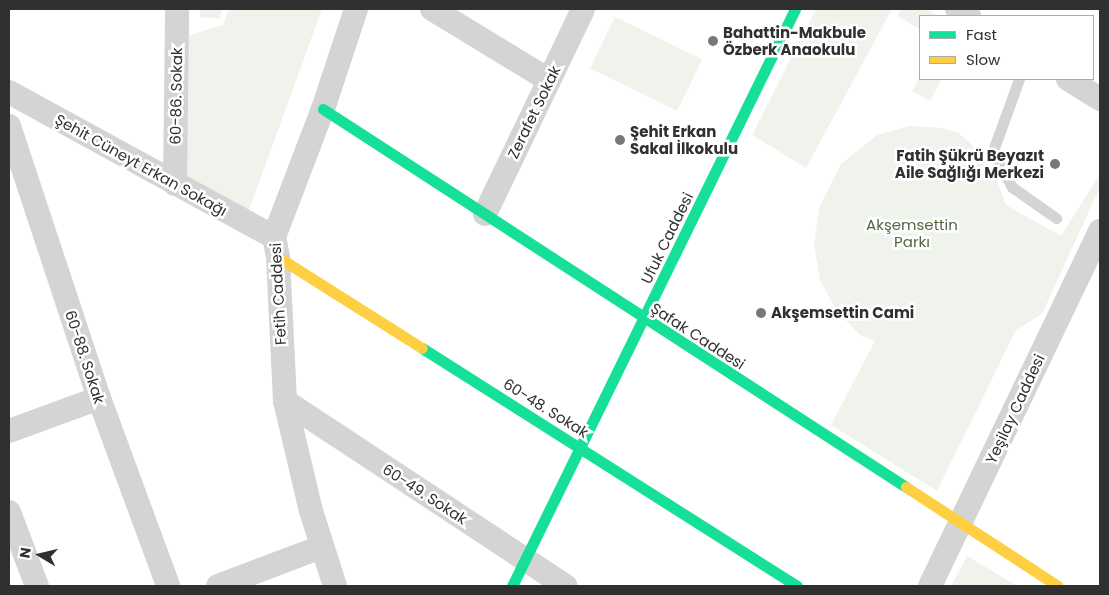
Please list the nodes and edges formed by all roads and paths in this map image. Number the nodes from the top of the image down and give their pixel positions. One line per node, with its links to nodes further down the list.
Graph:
1 (177, 9): 13 (street, 60-86. Sokak)
2 (356, 9): 11 (street, Fetih Caddesi)
3 (432, 9): 6 (street)
4 (583, 9): 6 (street, Zerafet Sokak)
5 (794, 9): 18 (street, Ufuk Caddesi)
6 (549, 80): 14 (street, Zerafet Sokak)
7 (1019, 80): 15 (lane)
8 (1070, 80): 10 (street)
9 (9, 92): 13 (street, Şehit Cüneyt Erkan Sokağı)
10 (1100, 99)
11 (323, 110): 14 (street, Şafak Caddesi); 17 (street, Fetih Caddesi)
12 (9, 126): 19 (street, 60-88. Sokak)
13 (175, 184): 17 (street, Şehit Cüneyt Erkan Sokağı)
14 (485, 214): 18 (street, Şafak Caddesi)
15 (1056, 218)
16 (1100, 231): 24 (street, Yeşilay Caddesi)
17 (276, 247): 20 (street, Fetih Caddesi); 22 (street, 60-48. Sokak)
18 (645, 320): 22 (street, Ufuk Caddesi); 24 (street, Şafak Caddesi)
19 (99, 398): 21 (street); 28 (street, 60-88. Sokak)
20 (285, 401): 25 (street, Fetih Caddesi); 26 (street, 60-49. Sokak)
21 (9, 431)
22 (581, 448): 26 (street, Ufuk Caddesi); 33 (street, 60-48. Sokak)
23 (9, 512): 27 (street)
24 (961, 524): 34 (street, Yeşilay Caddesi); 35 (street, Şafak Caddesi)
25 (321, 547): 29 (street); 30 (street, Fetih Caddesi)
26 (525, 559): 31 (street, Ufuk Caddesi); 32 (street, 60-49. Sokak)
27 (36, 586)
28 (168, 586)
29 (218, 586)
30 (335, 586)
31 (512, 586)
32 (566, 586)
33 (797, 586)
34 (930, 586)
35 (1058, 586)

